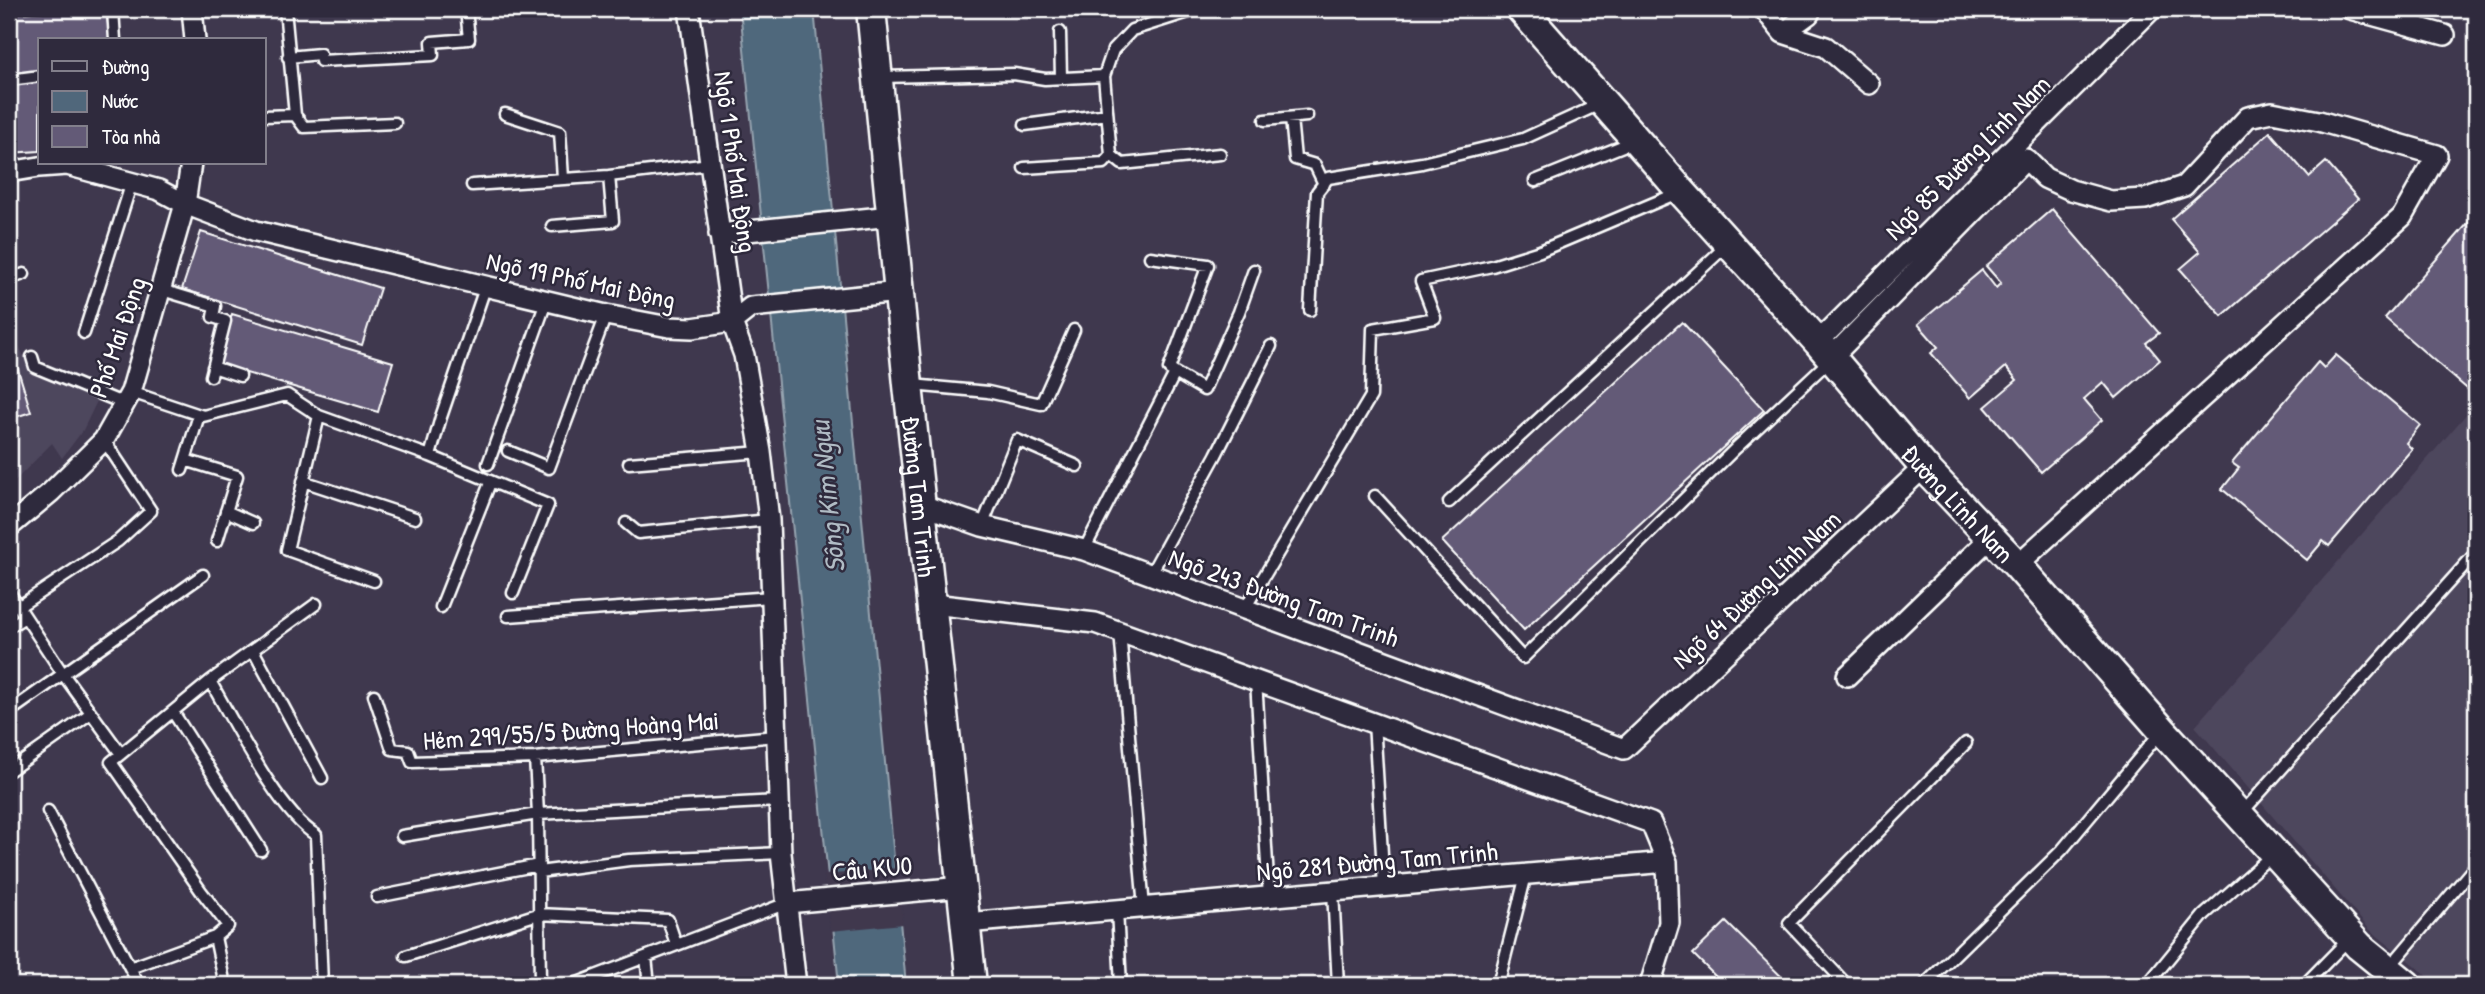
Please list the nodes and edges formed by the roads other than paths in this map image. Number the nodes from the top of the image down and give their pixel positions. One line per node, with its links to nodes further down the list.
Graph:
1 (113, 9): 16 (lane)
2 (192, 9): 17 (street)
3 (285, 9): 18 (lane)
4 (467, 9): 18 (lane)
5 (689, 9): 39 (street, Ngõ 1 Phố Mai Động)
6 (871, 9): 21 (main road, Đường Tam Trinh)
7 (1198, 9): 20 (lane)
8 (1521, 9): 25 (main road, Đường Lĩnh Nam)
9 (1763, 9): 14 (street)
10 (1811, 9): 14 (street)
11 (2152, 9): 68 (street, Ngõ 85 Đường Lĩnh Nam)
12 (2350, 9): 15 (street)
13 (1060, 32): 22 (lane)
14 (1783, 33): 24 (street)
15 (2445, 35)
16 (115, 38)
17 (195, 38)
18 (288, 57): 28 (lane)
19 (38, 76): 23 (lane)
20 (1104, 76): 22 (lane); 27 (lane)
21 (877, 77): 22 (lane); 50 (main road, Đường Tam Trinh)
22 (1061, 78)
23 (9, 80)
24 (1869, 84)
25 (1602, 102): 35 (main road, Đường Lĩnh Nam); 46 (lane)
26 (505, 114): 43 (lane)
27 (1107, 114): 34 (lane); 37 (lane)
28 (295, 115): 29 (lane); 33 (lane)
29 (266, 116)
30 (1307, 117): 31 (lane)
31 (1291, 118): 32 (lane); 46 (lane)
32 (1265, 120)
33 (395, 123)
34 (1025, 125)
35 (1636, 140): 44 (lane); 48 (main road, Đường Lĩnh Nam)
36 (1220, 154): 37 (lane)
37 (1111, 155): 40 (lane)
38 (191, 164): 49 (street, Phố Mai Động)
39 (710, 164): 42 (lane); 52 (street, Ngõ 1 Phố Mai Động)
40 (1024, 169)
41 (9, 172): 45 (street, Ngõ 19 Phố Mai Động)
42 (609, 176): 43 (lane); 51 (lane)
43 (563, 178): 47 (lane)
44 (1535, 181)
45 (132, 182): 49 (street, Ngõ 19 Phố Mai Động); 66 (lane)
46 (1324, 184): 62 (lane)
47 (472, 185)
48 (1681, 191): 53 (main road, Đường Lĩnh Nam); 111 (lane)
49 (185, 204): 58 (street, Ngõ 19 Phố Mai Động); 59 (street, Phố Mai Động)
50 (891, 216): 52 (street); 60 (main road, Đường Tam Trinh)
51 (552, 226)
52 (719, 234): 64 (street, Ngõ 1 Phố Mai Động)
53 (1729, 244): 68 (main road, Đường Lĩnh Nam); 87 (lane)
54 (1150, 257): 70 (lane)
55 (1254, 270): 70 (lane)
56 (24, 274): 57 (lane)
57 (9, 279)
58 (485, 288): 61 (street, Ngõ 19 Phố Mai Động); 79 (lane)
59 (162, 290): 71 (lane); 73 (street, Phố Mai Động)
60 (899, 292): 64 (street, Ngõ 19 Phố Mai Động); 72 (main road, Đường Tam Trinh)
61 (546, 302): 63 (street, Ngõ 19 Phố Mai Động); 81 (lane)
62 (1310, 310)
63 (606, 316): 64 (street, Ngõ 19 Phố Mai Động); 77 (lane)
64 (732, 322): 78 (street)
65 (1074, 331): 72 (lane)
66 (84, 333)
67 (1271, 345): 102 (lane)
68 (1824, 350): 83 (main road, Đường Lĩnh Nam); 86 (lane); 100 (street)
69 (32, 357): 73 (lane)
70 (1175, 373): 98 (lane)
71 (240, 376)
72 (908, 385): 88 (main road, Đường Tam Trinh)
73 (128, 398): 74 (lane); 76 (street, Phố Mai Động)
74 (199, 415): 75 (lane); 89 (lane)
75 (319, 416): 79 (lane); 84 (lane)
76 (104, 440): 95 (street, Phố Mai Động); 109 (lane)
77 (508, 451)
78 (761, 452): 80 (lane); 91 (street)
79 (430, 456): 85 (lane)
80 (629, 463)
81 (488, 464)
82 (1077, 466): 94 (lane)
83 (1924, 467): 96 (main road, Đường Lĩnh Nam); 129 (street, Ngõ 64 Đường Lĩnh Nam)
84 (303, 481): 90 (lane); 103 (lane)
85 (490, 483): 105 (lane); 110 (lane)
86 (1375, 496)
87 (1449, 502)
88 (922, 505): 94 (street, Ngõ 243 Đường Tam Trinh); 108 (main road, Đường Tam Trinh)
89 (226, 511): 92 (lane); 97 (lane)
90 (415, 518)
91 (769, 520): 93 (lane); 106 (street)
92 (253, 523)
93 (626, 523)
94 (982, 526): 98 (street, Ngõ 243 Đường Tam Trinh)
95 (9, 527)
96 (1991, 537): 100 (main road, Đường Lĩnh Nam); 118 (street)
97 (217, 541)
98 (1084, 550): 102 (street, Ngõ 243 Đường Tam Trinh)
99 (2472, 556): 137 (lane)
100 (2017, 565): 126 (main road, Đường Lĩnh Nam)
101 (202, 575): 117 (lane)
102 (1149, 575): 111 (street, Ngõ 243 Đường Tam Trinh)
103 (374, 581)
104 (9, 592): 109 (lane)
105 (513, 593)
106 (773, 597): 112 (lane); 127 (street)
107 (316, 604): 116 (lane)
108 (933, 604): 115 (street); 146 (main road, Đường Tam Trinh)
109 (19, 607): 113 (lane)
110 (441, 607)
111 (1243, 610): 129 (street, Ngõ 243 Đường Tam Trinh)
112 (508, 616)
113 (25, 617): 114 (lane); 117 (lane)
114 (9, 627)
115 (1120, 632): 119 (street); 152 (lane)
116 (253, 650): 120 (lane); 133 (lane)
117 (63, 674): 122 (lane); 124 (lane)
118 (1847, 676)
119 (1256, 679): 125 (street); 150 (lane)
120 (210, 681): 123 (lane); 165 (lane)
121 (374, 695): 131 (lane, Hẻm 299/55/5 Đường Hoàng Mai)
122 (9, 712)
123 (173, 712): 130 (lane); 139 (lane)
124 (91, 713): 130 (lane); 132 (lane)
125 (1374, 722): 142 (street); 147 (lane)
126 (2162, 730): 137 (main road, Đường Lĩnh Nam); 176 (lane)
127 (776, 736): 131 (lane, Hẻm 299/55/5 Đường Hoàng Mai); 134 (street)
128 (1966, 743): 175 (lane)
129 (1624, 750)
130 (121, 754): 157 (lane)
131 (535, 758): 136 (lane)
132 (9, 771)
133 (322, 778)
134 (779, 801): 136 (lane); 141 (street)
135 (48, 811): 161 (lane)
136 (538, 814): 138 (lane); 144 (lane)
137 (2240, 815): 140 (main road, Đường Lĩnh Nam)
138 (402, 836)
139 (261, 850)
140 (2275, 852): 156 (main road, Đường Lĩnh Nam); 177 (lane)
141 (781, 853): 144 (lane); 151 (street)
142 (1667, 863): 145 (street, Ngõ 281 Đường Tam Trinh); 174 (street)
143 (2476, 865): 162 (lane)
144 (539, 868): 149 (lane); 154 (lane)
145 (1526, 875): 147 (street, Ngõ 281 Đường Tam Trinh); 173 (lane)
146 (962, 887): 151 (street, Cầu KU0); 155 (main road, Đường Tam Trinh)
147 (1384, 887): 148 (street, Ngõ 281 Đường Tam Trinh)
148 (1333, 891): 150 (street, Ngõ 281 Đường Tam Trinh); 172 (lane)
149 (377, 897)
150 (1269, 897): 152 (street, Ngõ 281 Đường Tam Trinh)
151 (787, 903): 158 (lane); 169 (street)
152 (1144, 908): 153 (street, Ngõ 281 Đường Tam Trinh)
153 (1117, 910): 155 (street, Ngõ 281 Đường Tam Trinh); 171 (lane)
154 (538, 914): 158 (lane); 159 (lane); 166 (lane)
155 (967, 923): 170 (main road, Đường Tam Trinh)
156 (2351, 936): 162 (main road, Đường Lĩnh Nam); 178 (lane)
157 (215, 937): 161 (lane); 164 (lane)
158 (676, 944): 160 (lane)
159 (406, 956)
160 (646, 957): 167 (lane); 168 (lane)
161 (130, 968): 163 (lane)
162 (2397, 977)
163 (139, 985)
164 (225, 985)
165 (322, 985)
166 (540, 985)
167 (572, 985)
168 (649, 985)
169 (796, 985)
170 (972, 985)
171 (1121, 985)
172 (1338, 985)
173 (1498, 985)
174 (1650, 985)
175 (1847, 985)
176 (1924, 985)
177 (2147, 985)
178 (2304, 985)

